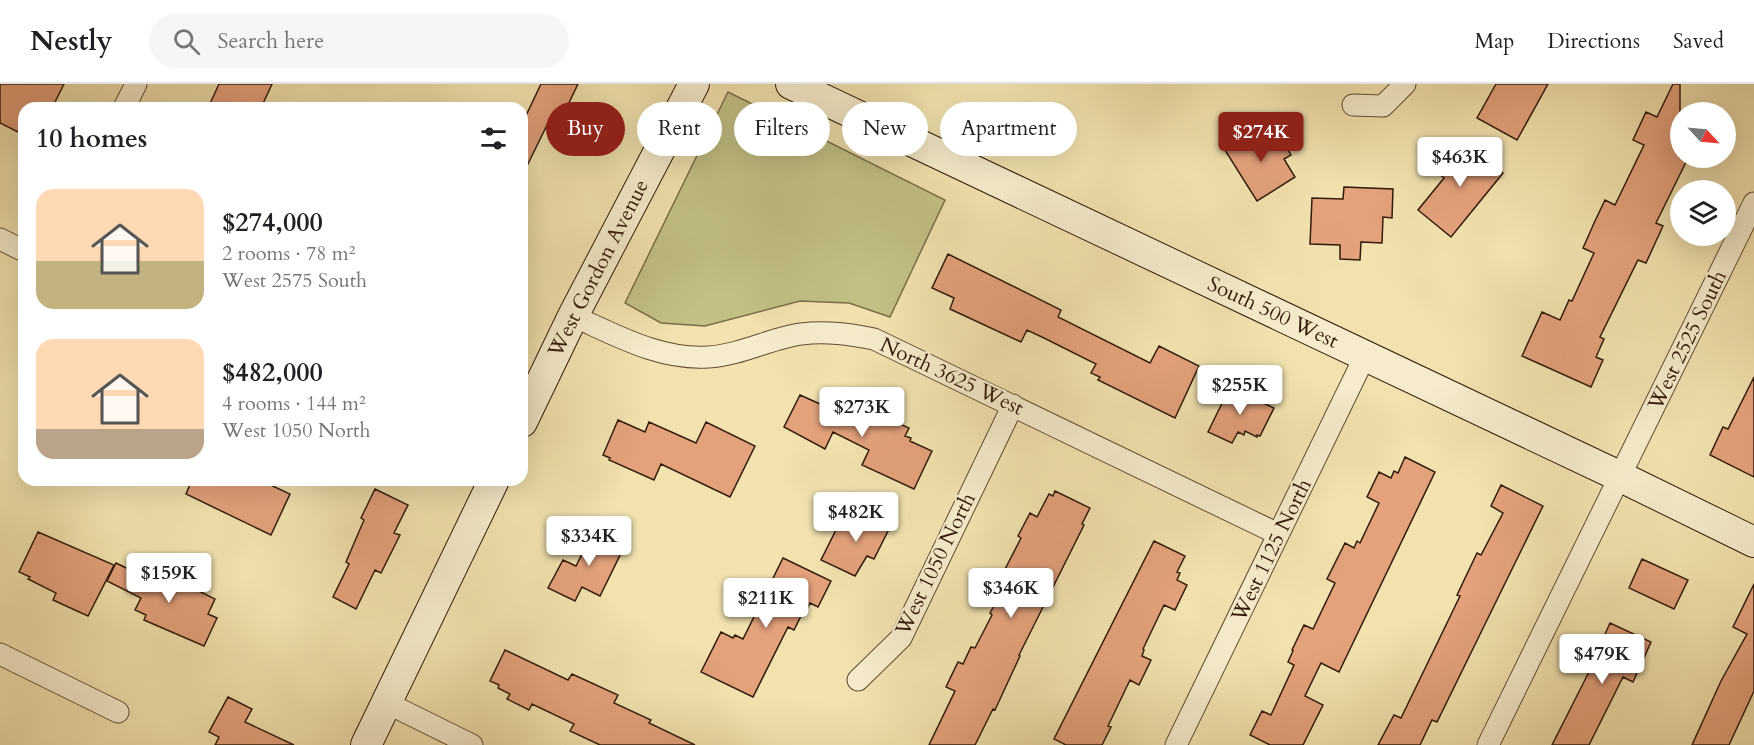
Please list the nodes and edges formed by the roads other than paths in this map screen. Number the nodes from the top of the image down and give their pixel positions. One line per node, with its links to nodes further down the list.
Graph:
1 (136, 84): 5 (street)
2 (694, 84): 10 (street, West Gordon Avenue)
3 (791, 84): 11 (street, South 500 West)
4 (1405, 84): 6 (street)
5 (127, 102)
6 (1353, 105)
7 (1754, 203): 14 (street, West 2525 South)
8 (0, 239): 9 (street)
9 (18, 248)
10 (573, 316): 12 (street, North 3625 West); 13 (street, West Gordon Avenue)
11 (1365, 356): 14 (street, South 500 West); 16 (street, West 1125 North)
12 (1013, 405): 16 (street, North 3625 West); 19 (street, West 1050 North)
13 (528, 410)
14 (1621, 477): 17 (street, South 500 West); 25 (street, West 2525 South)
15 (491, 486): 20 (street)
16 (1278, 534): 24 (street, West 1125 North)
17 (1754, 542)
18 (0, 654): 21 (street)
19 (858, 680)
20 (387, 703): 22 (street); 23 (street)
21 (118, 712)
22 (366, 745)
23 (472, 745)
24 (1176, 745)
25 (1488, 745)

